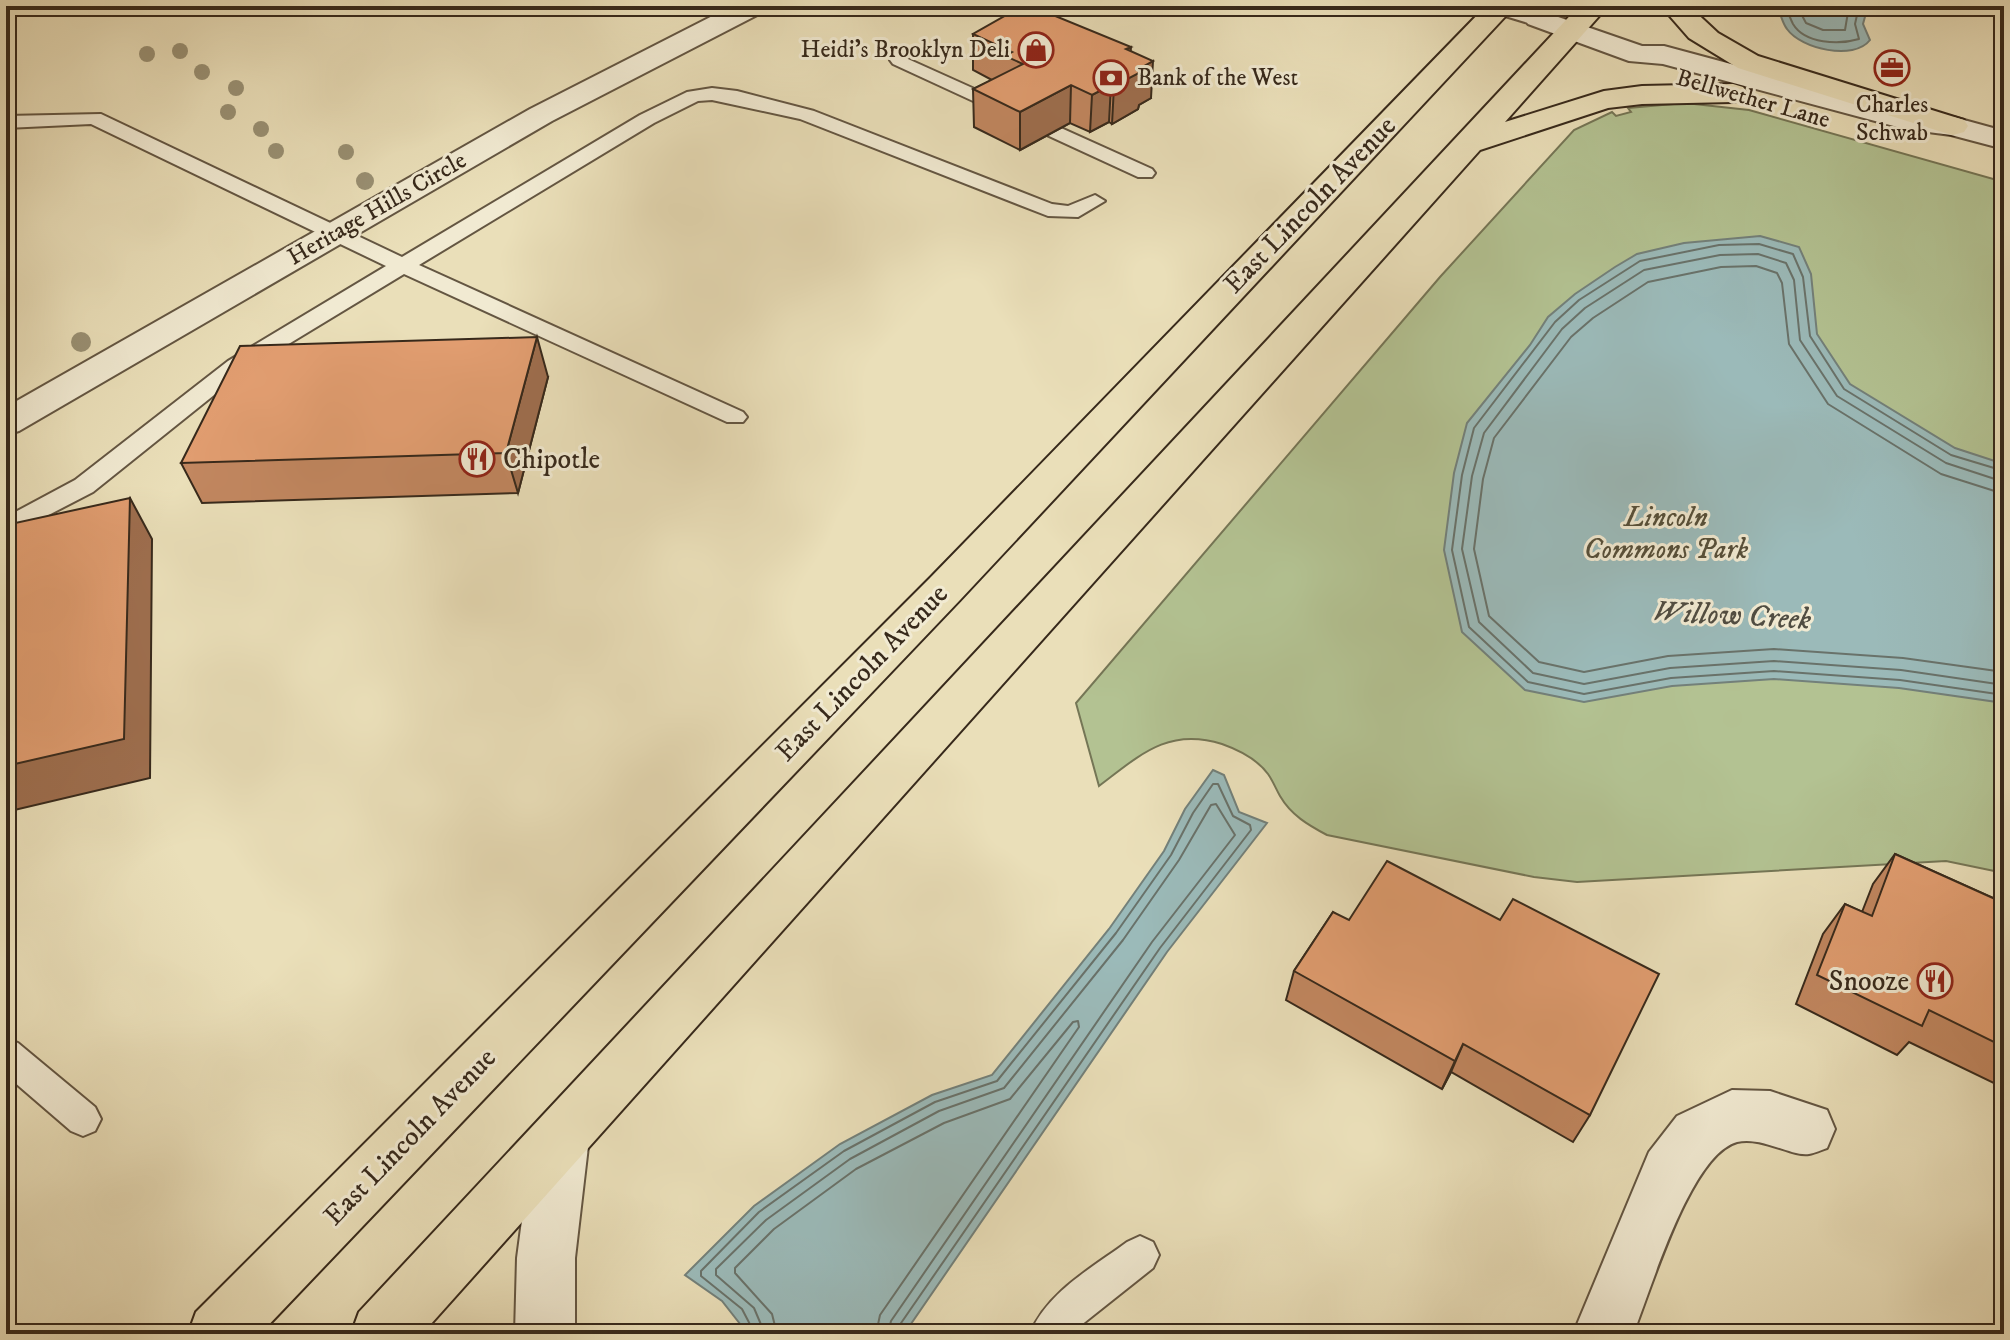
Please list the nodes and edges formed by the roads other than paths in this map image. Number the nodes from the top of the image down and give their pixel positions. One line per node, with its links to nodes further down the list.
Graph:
1 (1502, 6): 5 (street); 27 (main road, East Lincoln Avenue)
2 (1594, 6): 5 (main road)
3 (1675, 6): 10 (main road)
4 (749, 7): 15 (street, Heritage Hills Circle)
5 (1572, 31): 6 (street); 12 (main road)
6 (1639, 55): 8 (street, Bellwether Lane); 10 (street, Bellwether Lane)
7 (899, 60): 13 (lane)
8 (1733, 93): 10 (street, Bellwether Lane); 12 (main road)
9 (6, 122): 15 (lane)
10 (1950, 140): 11 (street, Bellwether Lane)
11 (2004, 140)
12 (1466, 146): 25 (main road)
13 (1145, 173)
14 (1095, 201): 16 (lane)
15 (333, 234): 16 (lane); 20 (street, Heritage Hills Circle)
16 (403, 266): 18 (lane); 19 (lane)
17 (280, 365): 18 (lane)
18 (236, 366): 21 (lane)
19 (735, 417)
20 (6, 423)
21 (6, 528)
22 (6, 1054): 23 (lane)
23 (83, 1119)
24 (1807, 1129): 31 (street)
25 (561, 1138): 28 (main road); 29 (street)
26 (1140, 1255): 30 (lane)
27 (218, 1334)
28 (381, 1334)
29 (545, 1334)
30 (1049, 1334)
31 (1603, 1334)

